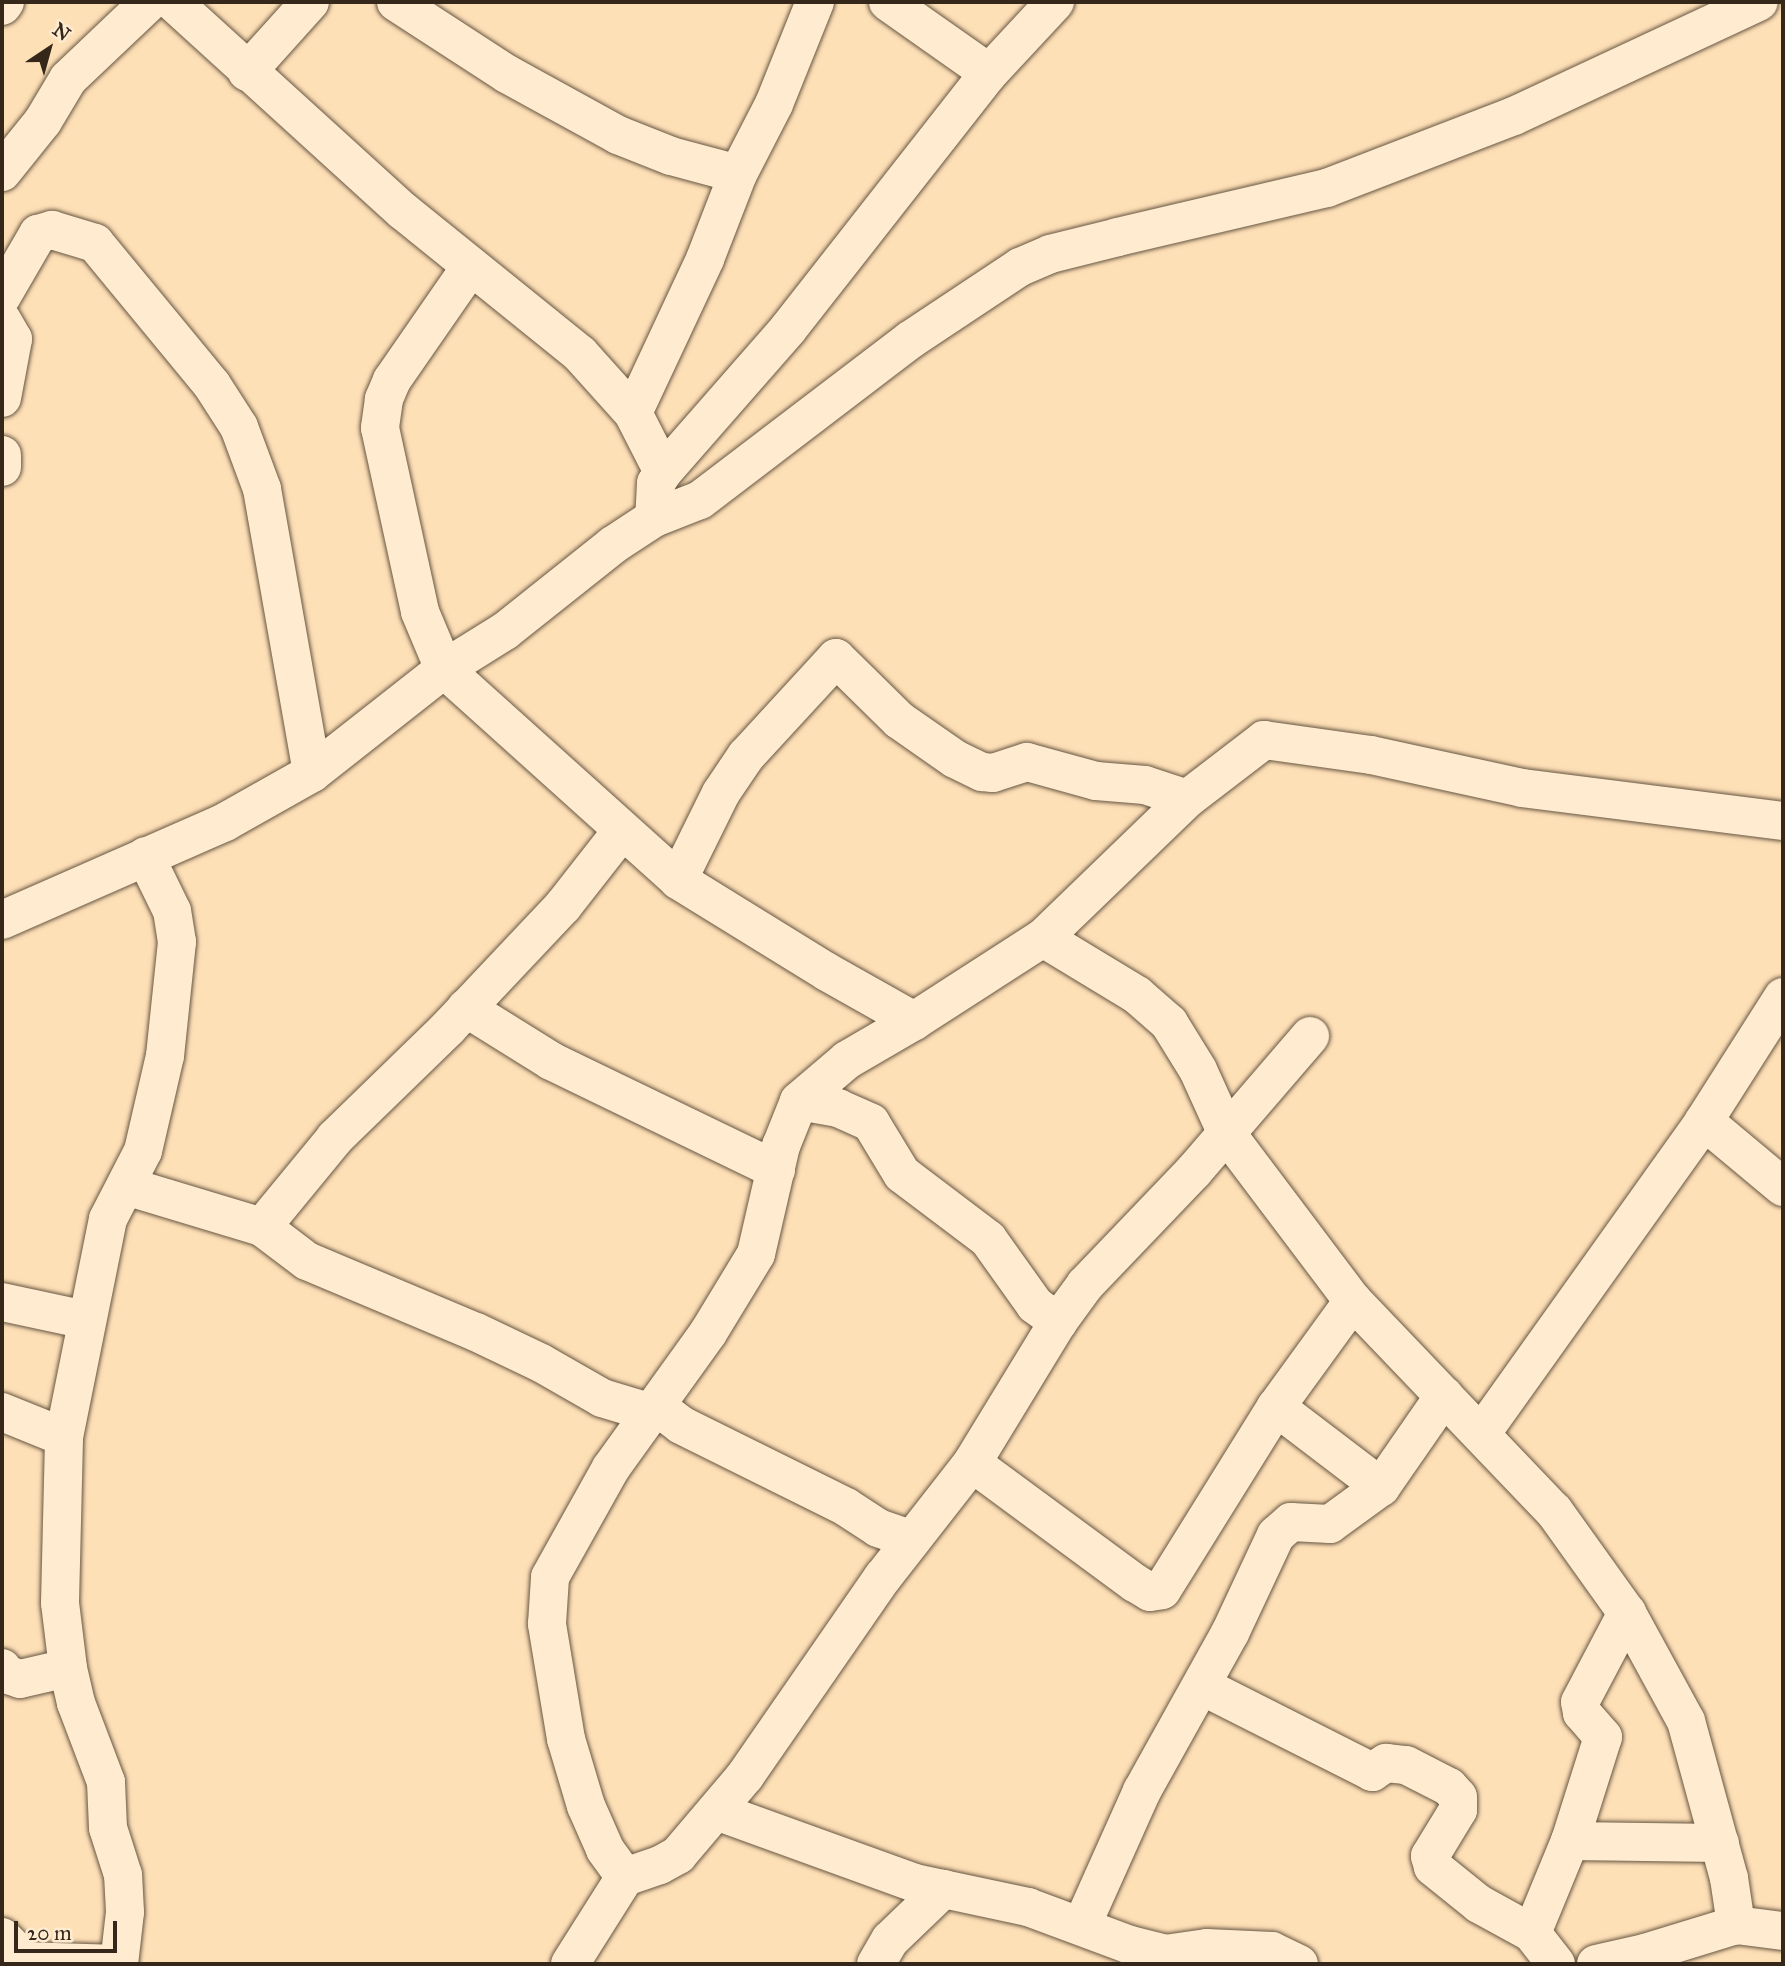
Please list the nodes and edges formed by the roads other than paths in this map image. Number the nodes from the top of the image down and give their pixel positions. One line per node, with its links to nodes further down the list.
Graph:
1 (5, 2): 10 (street)
2 (149, 2): 13 (street)
3 (173, 2): 11 (street)
4 (310, 2): 11 (street)
5 (396, 2): 14 (street)
6 (815, 2): 14 (street)
7 (890, 2): 12 (street)
8 (1055, 2): 12 (street)
9 (1759, 2): 23 (street)
10 (2, 6)
11 (247, 72): 15 (street)
12 (989, 73): 22 (street)
13 (2, 172)
14 (738, 174): 19 (street)
15 (471, 266): 19 (street); 24 (street)
16 (2, 296): 25 (street)
17 (2, 320): 18 (street)
18 (2, 398)
19 (633, 413): 22 (street)
20 (2, 455): 21 (street)
21 (2, 467)
22 (663, 472): 23 (street)
23 (654, 518): 24 (street)
24 (444, 669): 25 (street); 28 (street)
25 (313, 773): 29 (street)
26 (1187, 799): 27 (street); 30 (street); 32 (street)
27 (1783, 821)
28 (621, 832): 30 (street); 34 (street)
29 (145, 856): 31 (street); 41 (street)
30 (678, 880): 35 (street)
31 (2, 920)
32 (1043, 938): 35 (street); 39 (street)
33 (1783, 997): 38 (street)
34 (467, 1008): 40 (street); 43 (street)
35 (914, 1021): 37 (street)
36 (1310, 1036): 39 (street)
37 (799, 1101): 40 (street); 47 (street)
38 (1704, 1121): 42 (street); 52 (street)
39 (1227, 1134): 44 (street); 47 (street)
40 (776, 1170): 50 (street)
41 (126, 1186): 43 (street); 46 (street)
42 (1783, 1187)
43 (262, 1227): 50 (street)
44 (1353, 1301): 48 (street); 49 (street)
45 (2, 1302): 46 (street)
46 (86, 1320): 53 (street)
47 (1058, 1322): 54 (street)
48 (1444, 1396): 52 (street); 55 (street)
49 (1276, 1407): 54 (street); 55 (street)
50 (654, 1410): 56 (street); 64 (street)
51 (2, 1412): 53 (street)
52 (1481, 1434): 57 (street)
53 (64, 1437): 59 (street)
54 (972, 1463): 56 (street)
55 (1381, 1487): 60 (street)
56 (912, 1541): 61 (street)
57 (1627, 1613): 62 (street); 63 (street)
58 (2, 1668): 59 (street)
59 (68, 1668): 72 (street)
60 (1202, 1686): 66 (street); 69 (street)
61 (716, 1811): 64 (street); 65 (street)
62 (1570, 1841): 63 (street); 69 (street)
63 (1720, 1843): 67 (street)
64 (625, 1877): 73 (street)
65 (943, 1889): 66 (street); 74 (street)
66 (1082, 1925): 75 (street)
67 (1736, 1926): 68 (street); 70 (street)
68 (1783, 1931)
69 (1532, 1933): 76 (street)
70 (1694, 1953): 77 (street)
71 (14, 1954): 72 (street)
72 (119, 1964)
73 (570, 1964)
74 (876, 1964)
75 (1299, 1964)
76 (1556, 1964)
77 (1595, 1964)

